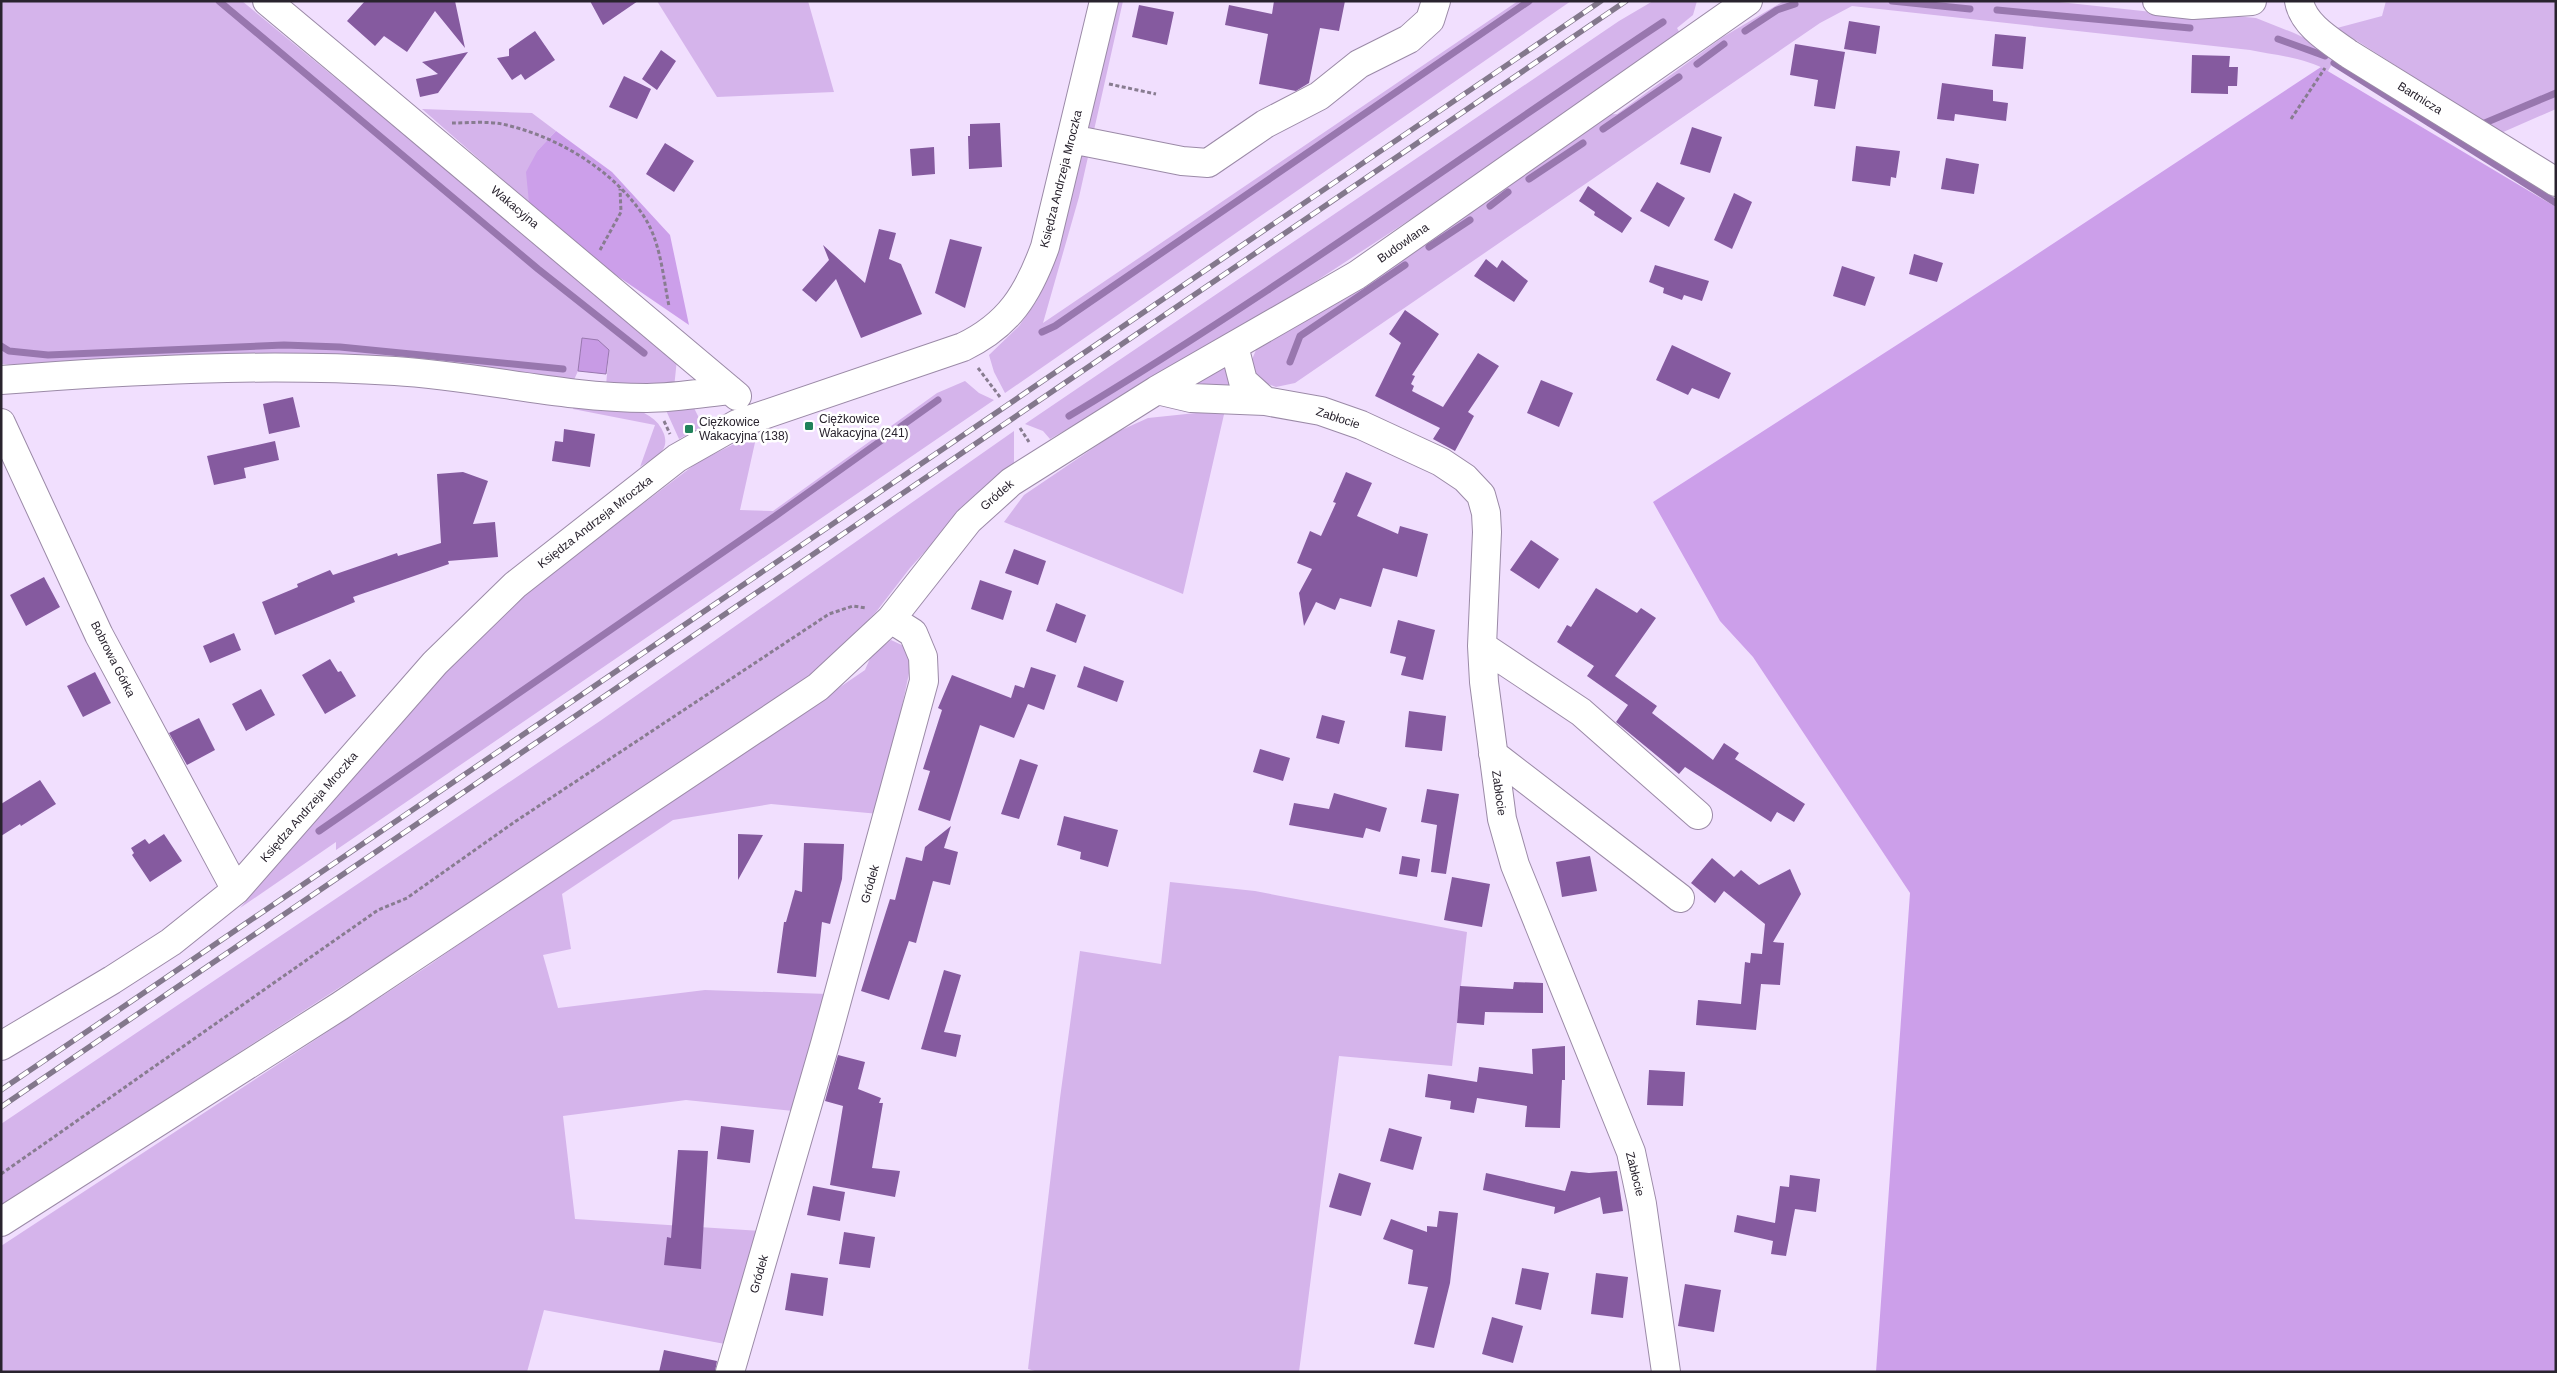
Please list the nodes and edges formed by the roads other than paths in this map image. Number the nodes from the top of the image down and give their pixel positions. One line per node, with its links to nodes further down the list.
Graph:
1 (267, 1): 12 (street, Wakacyjna)
2 (1104, 1): 8 (street, Księdza Andrzeja Mroczka)
3 (1436, 1): 8 (street)
4 (2157, 1): 5 (street)
5 (2252, 1)
6 (2299, 1): 9 (street, Bartnicza)
7 (1733, 5): 10 (street, Budowlana)
8 (1071, 139): 15 (street, Księdza Andrzeja Mroczka)
9 (2556, 182)
10 (1234, 346): 13 (street, Budowlana); 14 (street)
11 (1, 380): 12 (street)
12 (730, 390): 15 (street, Wakacyjna)
13 (1157, 390): 14 (street, Zabłocie); 17 (street, Budowlana)
14 (1265, 401): 19 (street, Zabłocie)
15 (760, 416): 22 (street, Księdza Andrzeja Mroczka)
16 (1, 423): 22 (street, Bobrowa Górka)
17 (1038, 454): 18 (street, Gródek)
18 (891, 619): 25 (street); 26 (street, Gródek)
19 (1482, 646): 20 (street, Zabłocie); 21 (street)
20 (1493, 754): 23 (street); 27 (street, Zabłocie)
21 (1698, 815)
22 (236, 890): 24 (street, Księdza Andrzeja Mroczka)
23 (1680, 898)
24 (1, 1046)
25 (1, 1222)
26 (730, 1372)
27 (1666, 1372)

